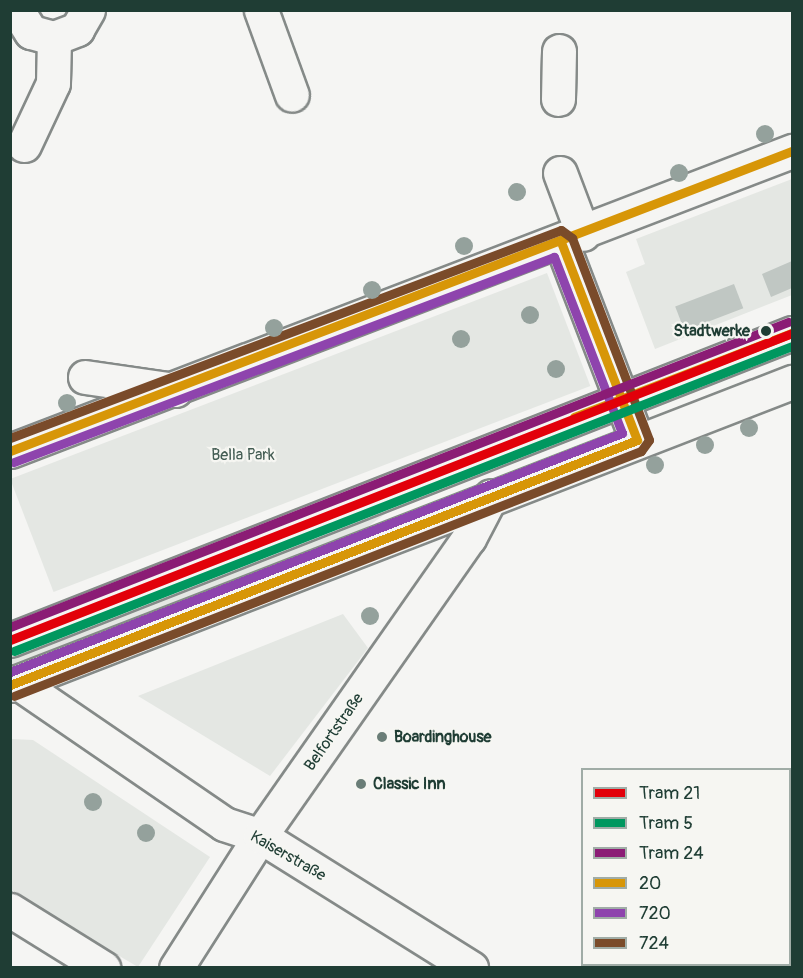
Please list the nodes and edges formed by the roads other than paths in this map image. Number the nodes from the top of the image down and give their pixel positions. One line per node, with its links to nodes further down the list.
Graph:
1 (17, 10): 4 (main road)
2 (88, 10): 4 (main road)
3 (261, 10): 6 (main road)
4 (54, 38): 8 (main road)
5 (559, 51): 7 (main road)
6 (292, 95)
7 (558, 99)
8 (24, 145)
9 (792, 151): 11 (main road)
10 (560, 173): 11 (main road)
11 (572, 238): 16 (main road); 17 (main road)
12 (792, 333): 15 (main road)
13 (85, 377): 16 (main road)
14 (792, 382): 18 (main road)
15 (656, 386): 17 (main road); 18 (main road)
16 (175, 390): 19 (main road)
17 (622, 398): 18 (main road); 21 (main road)
18 (637, 440): 20 (main road)
19 (10, 451)
20 (491, 496): 22 (main road); 23 (main road, Belfortstraße)
21 (10, 640)
22 (14, 683): 23 (main road, Kaiserstraße)
23 (260, 836): 26 (main road, Belfortstraße); 27 (main road, Kaiserstraße)
24 (10, 910): 25 (main road)
25 (104, 968)
26 (176, 968)
27 (471, 968)

